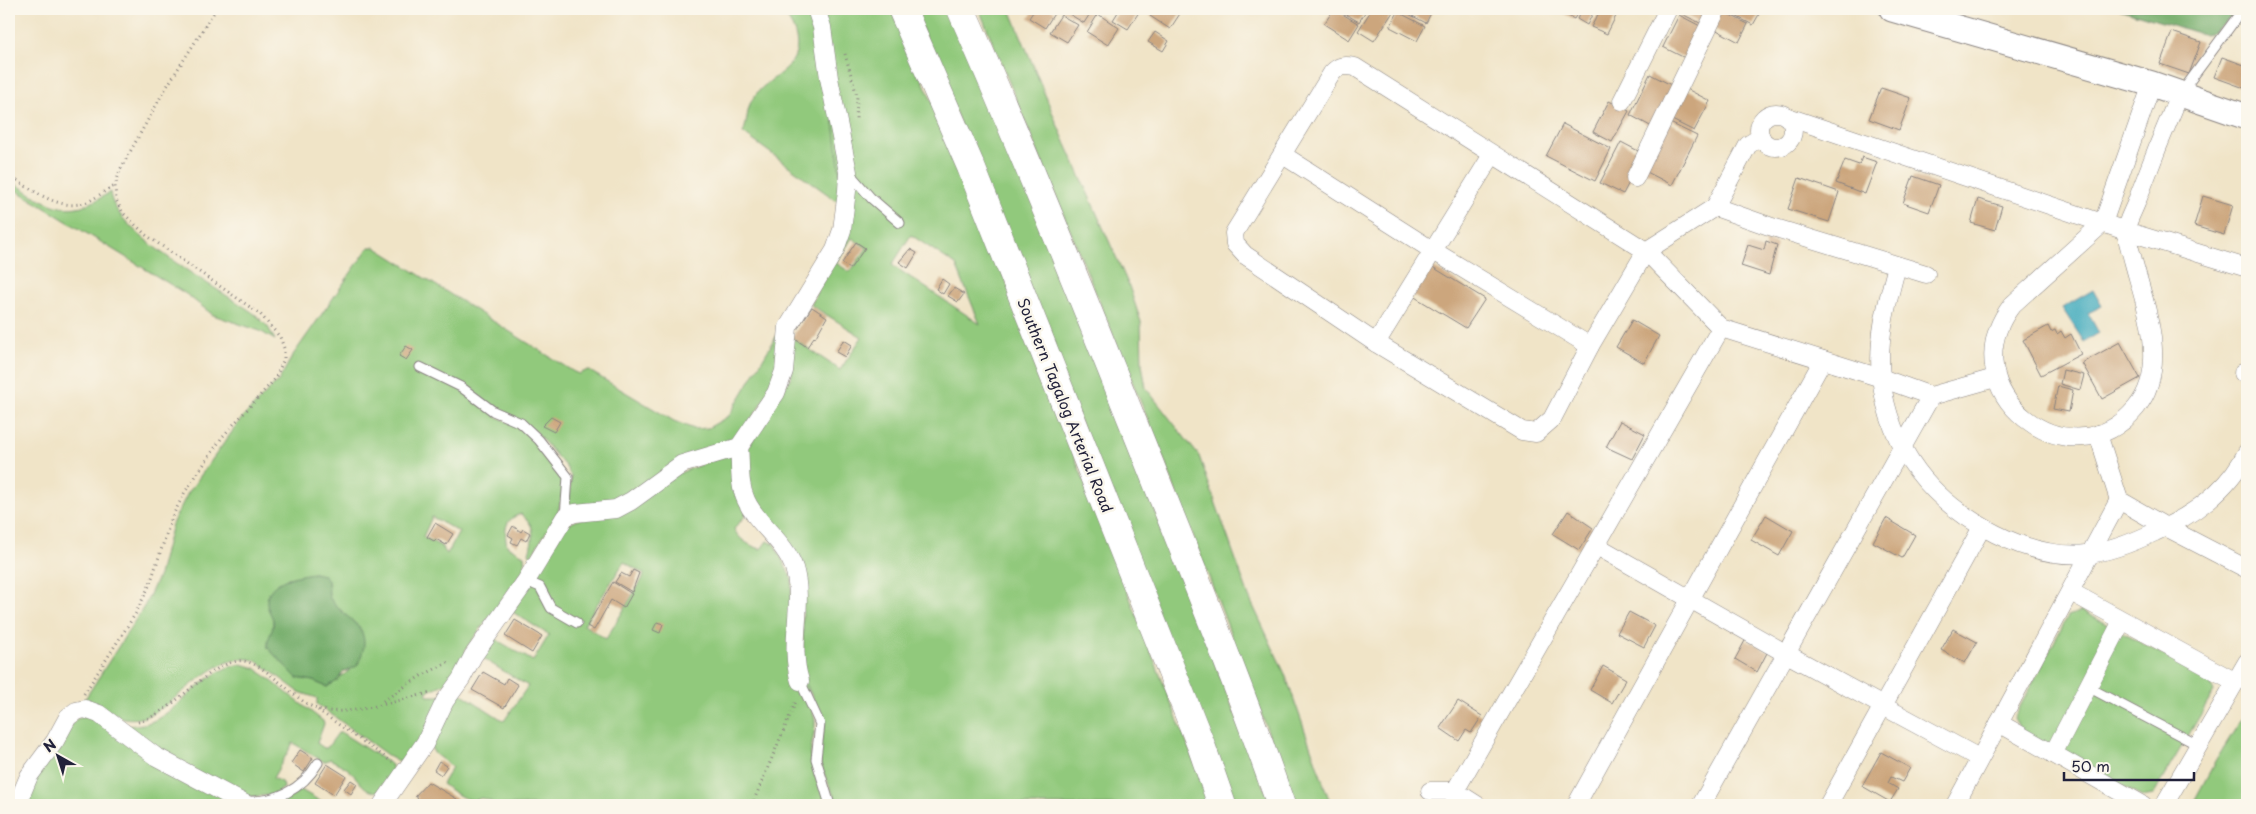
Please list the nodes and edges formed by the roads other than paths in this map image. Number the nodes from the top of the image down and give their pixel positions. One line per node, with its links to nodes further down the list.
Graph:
1 (816, 9): 18 (street)
2 (902, 9): 71 (highway, Southern Tagalog Arterial Road)
3 (961, 9): 72 (highway)
4 (1668, 9): 11 (street)
5 (1717, 9): 20 (street)
6 (1892, 9): 8 (street)
7 (2244, 9): 10 (lane)
8 (1939, 15): 9 (street)
9 (2152, 84): 10 (street); 17 (street)
10 (2180, 93): 13 (street); 19 (street)
11 (1622, 101)
12 (1788, 117): 14 (street); 14 (street); 23 (street)
13 (2247, 117)
14 (1761, 137): 21 (street)
15 (1492, 154): 16 (street); 25 (street); 26 (street)
16 (1282, 155): 25 (street); 31 (street)
17 (2122, 168): 19 (street); 23 (street)
18 (848, 172): 22 (lane); 40 (street)
19 (2146, 176): 24 (street)
20 (1635, 178)
21 (1715, 207): 26 (street); 27 (street)
22 (900, 222)
23 (2103, 223): 24 (street); 36 (street)
24 (2126, 231): 28 (street); 38 (street)
25 (1432, 250): 31 (street); 32 (street)
26 (1646, 251): 30 (street); 32 (street)
27 (1897, 266): 29 (street); 35 (street)
28 (2247, 268)
29 (1926, 274)
30 (1721, 328): 33 (street); 46 (street)
31 (1376, 343): 32 (street)
32 (1590, 346)
33 (1823, 360): 35 (street); 51 (street)
34 (420, 367): 43 (lane)
35 (1881, 378): 37 (street); 39 (street)
36 (1996, 378): 37 (street); 38 (street)
37 (1930, 396): 39 (street)
38 (2098, 434): 42 (street)
39 (1901, 445): 44 (street); 54 (street)
40 (739, 447): 43 (street); 56 (street)
41 (2247, 452): 45 (street)
42 (2119, 500): 45 (street); 47 (street)
43 (565, 516): 49 (street)
44 (1982, 527): 47 (street); 59 (street)
45 (2166, 528): 47 (street); 48 (street)
46 (1597, 546): 51 (street); 66 (street)
47 (2088, 554): 50 (street)
48 (2247, 570)
49 (526, 581): 53 (lane); 68 (street)
50 (2071, 592): 52 (street); 60 (street)
51 (1690, 600): 54 (street); 74 (street)
52 (2122, 621): 57 (street); 58 (street)
53 (577, 622)
54 (1785, 653): 59 (street); 75 (street)
55 (2247, 662): 57 (street)
56 (800, 681): 70 (lane)
57 (2234, 681): 61 (street)
58 (2088, 687): 61 (lane); 62 (street)
59 (1883, 706): 63 (street); 76 (street)
60 (1999, 723): 62 (street); 63 (street)
61 (2198, 746): 79 (street)
62 (2053, 754): 78 (street)
63 (1979, 758): 77 (street)
64 (318, 763): 67 (lane)
65 (1430, 791): 66 (street)
66 (1455, 791): 73 (street)
67 (244, 803): 69 (street)
68 (386, 804)
69 (14, 805)
70 (830, 805)
71 (1222, 805)
72 (1281, 805)
73 (1477, 805)
74 (1576, 805)
75 (1701, 805)
76 (1828, 805)
77 (1955, 805)
78 (2143, 805)
79 (2164, 805)

